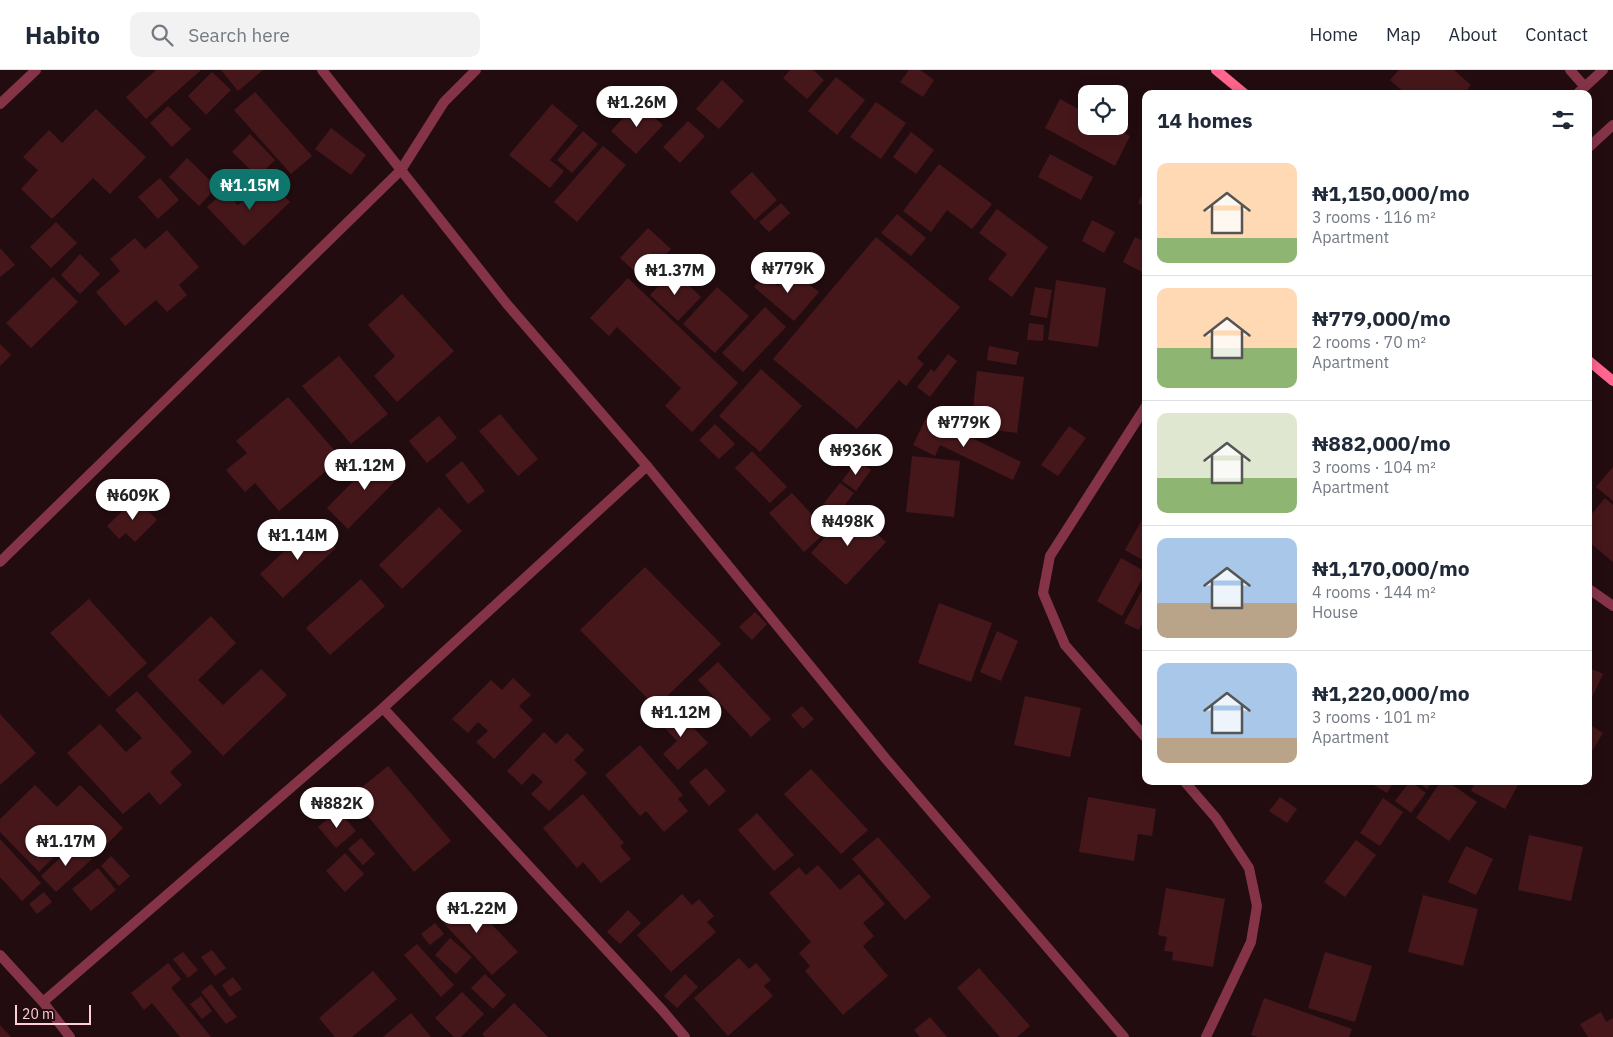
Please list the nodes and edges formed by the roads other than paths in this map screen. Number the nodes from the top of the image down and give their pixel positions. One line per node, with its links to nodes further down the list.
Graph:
1 (36, 70): 9 (street)
2 (322, 70): 12 (street)
3 (476, 70): 12 (street)
4 (1216, 70): 7 (street)
5 (1570, 70): 8 (street)
6 (1603, 70): 8 (street)
7 (1240, 90)
8 (1581, 90)
9 (0, 104)
10 (1613, 126): 11 (street)
11 (1592, 144)
12 (401, 170): 16 (street); 17 (street)
13 (1592, 364): 14 (street)
14 (1613, 381)
15 (1142, 412): 21 (street)
16 (647, 466): 20 (street); 27 (street)
17 (0, 562)
18 (1592, 590): 19 (street)
19 (1613, 606)
20 (383, 708): 24 (street); 26 (street)
21 (1142, 733)
22 (1187, 785): 28 (street)
23 (0, 954): 24 (street)
24 (43, 1002): 25 (street)
25 (70, 1037)
26 (685, 1037)
27 (1124, 1037)
28 (1206, 1037)

